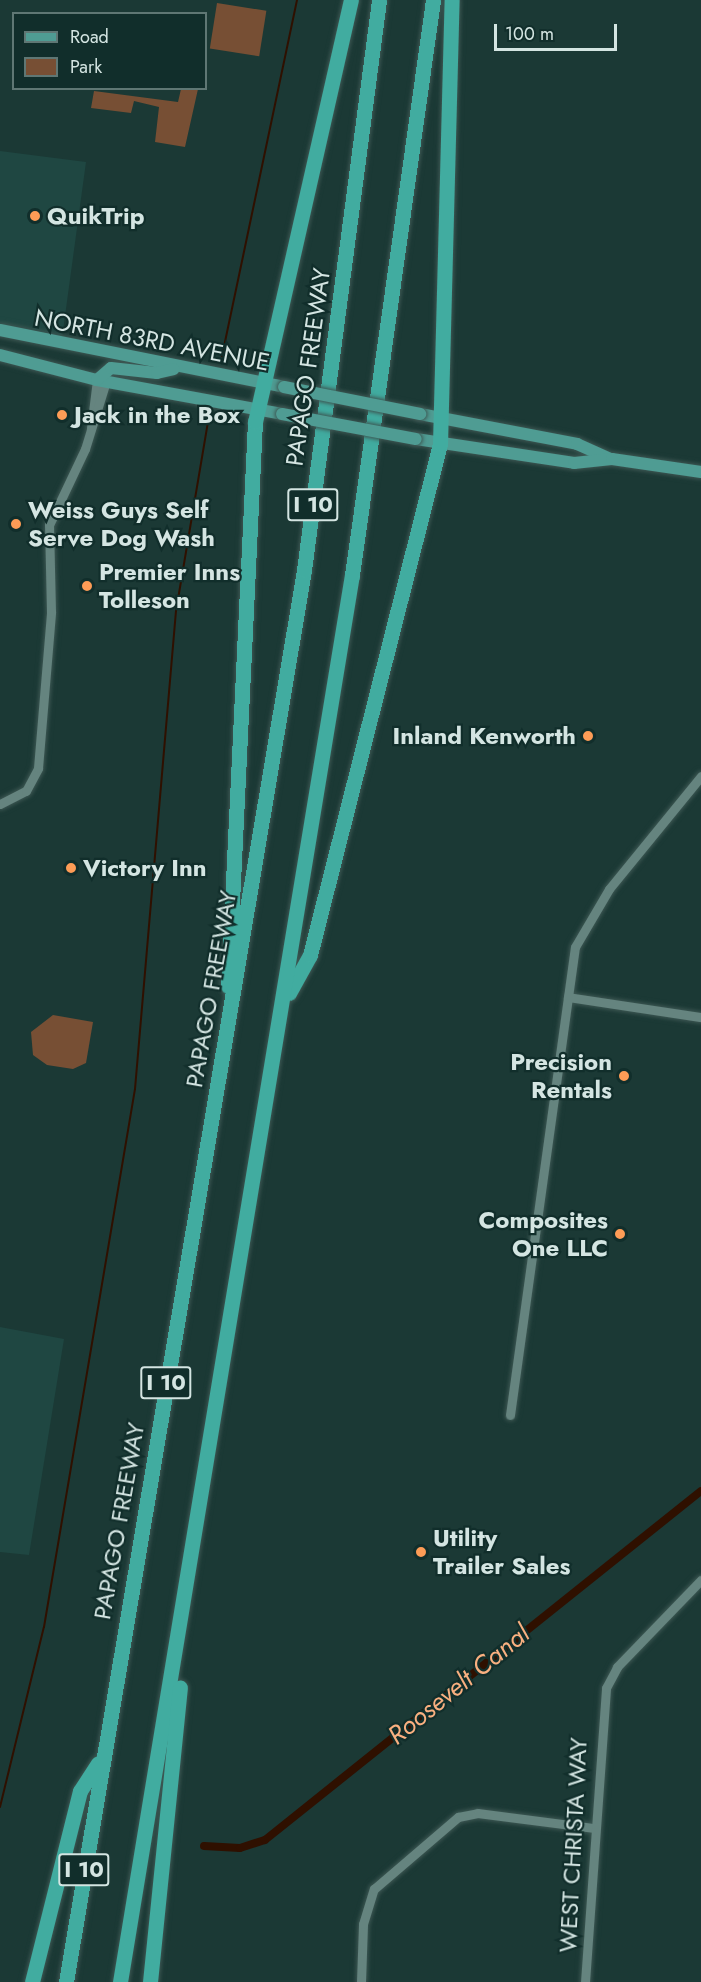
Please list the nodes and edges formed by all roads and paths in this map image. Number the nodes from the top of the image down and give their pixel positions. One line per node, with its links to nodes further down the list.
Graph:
1 (351, 0): 9 (highway)
2 (379, 0): 19 (highway, PAPAGO FREEWAY / I 10)
3 (433, 0): 18 (highway, I 10)
4 (453, 0): 11 (highway)
5 (0, 330): 7 (main road, NORTH 83RD AVENUE)
6 (0, 355): 8 (main road, NORTH 83RD AVENUE)
7 (178, 368): 8 (main road); 9 (main road, NORTH 83RD AVENUE)
8 (101, 380): 10 (main road, NORTH 83RD AVENUE); 16 (street)
9 (262, 383): 10 (highway); 11 (main road, NORTH 83RD AVENUE, bridge)
10 (257, 410): 12 (main road, NORTH 83RD AVENUE, bridge); 19 (highway)
11 (444, 420): 12 (highway); 13 (main road, NORTH 83RD AVENUE)
12 (440, 444): 13 (main road, NORTH 83RD AVENUE); 18 (highway)
13 (612, 459): 14 (main road, NORTH 83RD AVENUE)
14 (701, 472)
15 (701, 776): 17 (street)
16 (0, 804)
17 (568, 996): 20 (street); 21 (street)
18 (283, 1004): 23 (highway, I 10)
19 (230, 1007): 24 (highway, PAPAGO FREEWAY / I 10)
20 (701, 1017)
21 (510, 1415)
22 (701, 1580): 25 (street, WEST CHRISTA WAY)
23 (186, 1598): 28 (highway, I 10); 29 (highway)
24 (101, 1758): 26 (highway); 27 (highway, PAPAGO FREEWAY / I 10)
25 (594, 1828): 30 (street); 31 (street, WEST CHRISTA WAY)
26 (32, 1982)
27 (66, 1982)
28 (120, 1982)
29 (150, 1982)
30 (361, 1982)
31 (585, 1982)

